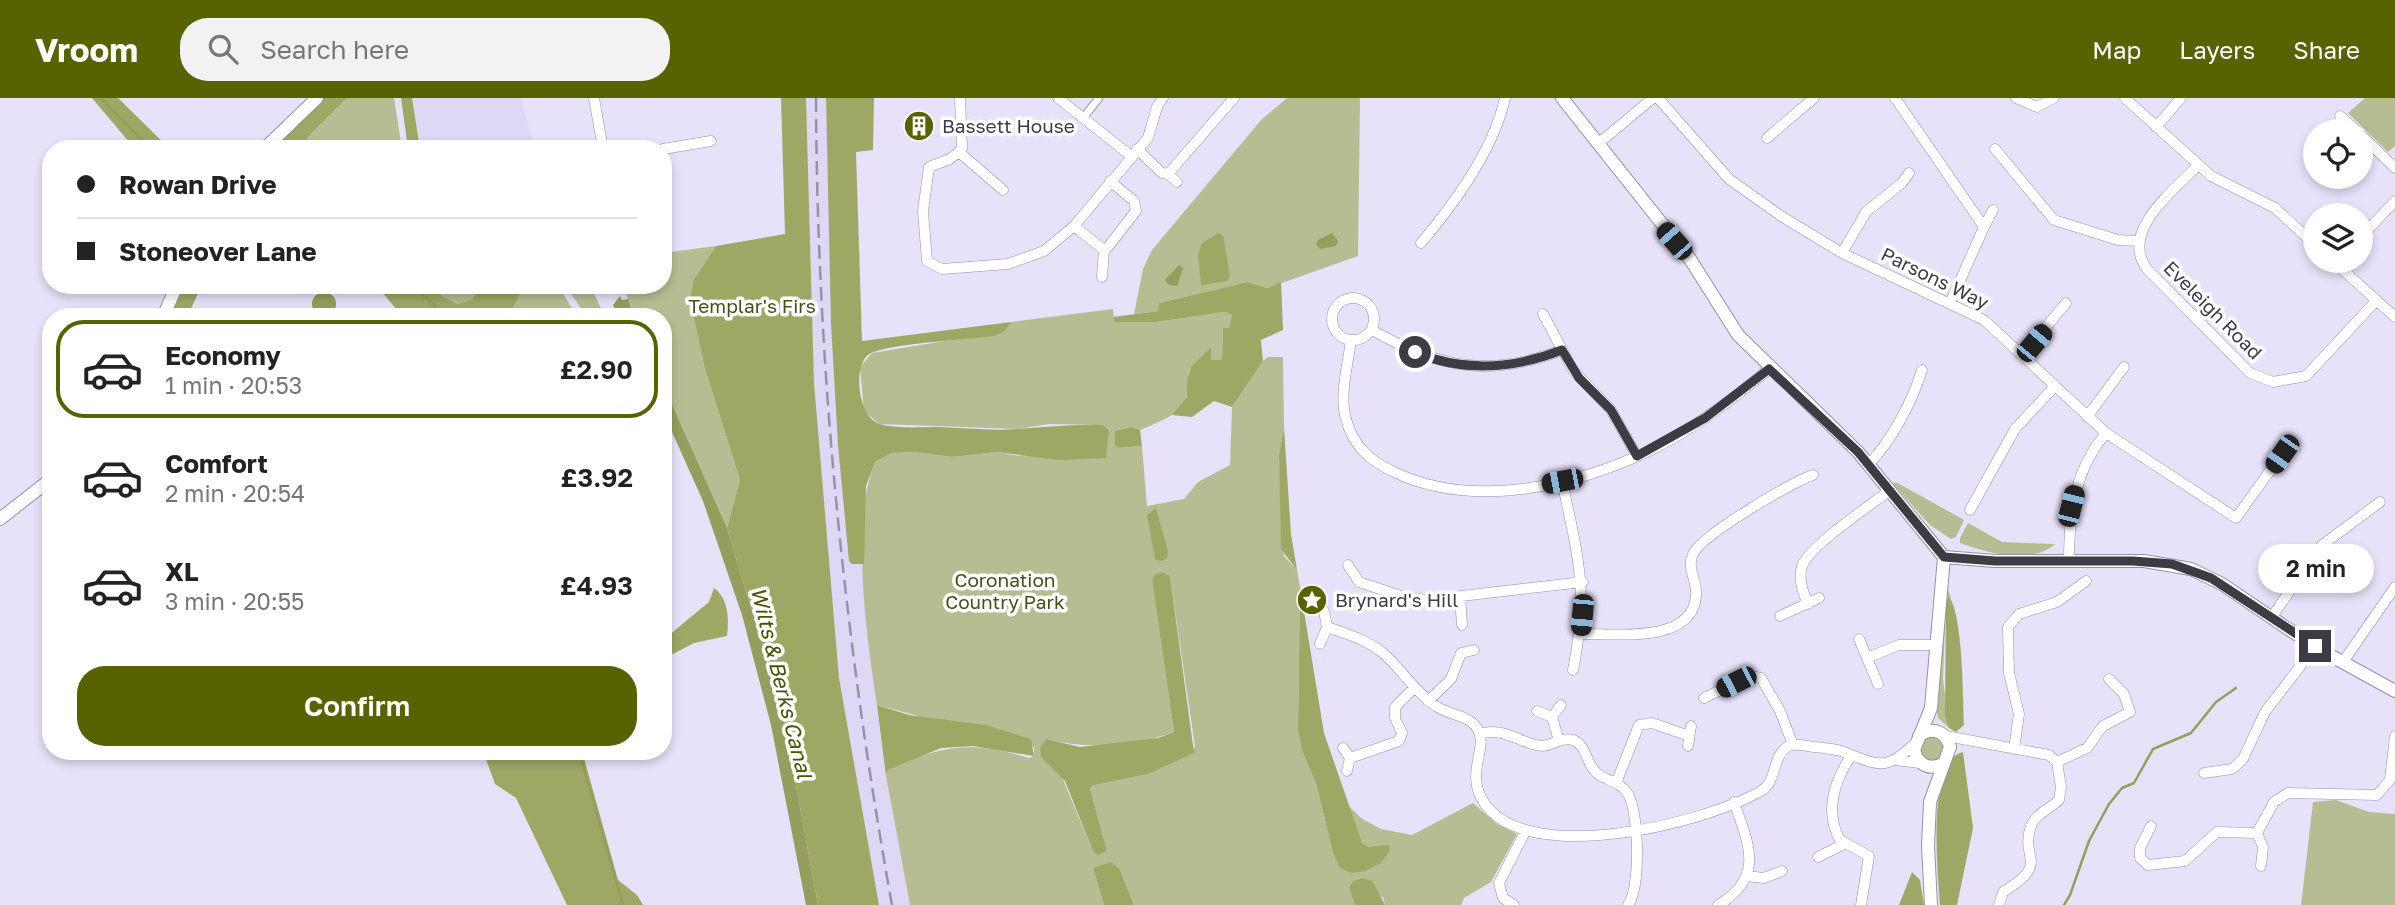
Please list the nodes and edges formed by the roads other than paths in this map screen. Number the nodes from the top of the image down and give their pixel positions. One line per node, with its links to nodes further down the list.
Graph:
1 (317, 98): 22 (street)
2 (594, 98): 23 (street)
3 (960, 98): 29 (street)
4 (1058, 98): 18 (street)
5 (1099, 98): 18 (street)
6 (1163, 98): 30 (street)
7 (1234, 98): 34 (street)
8 (1505, 98): 45 (street)
9 (1562, 98): 25 (street)
10 (1656, 98): 25 (street); 47 (street, Parsons Way)
11 (1814, 98): 21 (street)
12 (1895, 98): 42 (street)
13 (2016, 98): 14 (street)
14 (2054, 98)
15 (2125, 98): 20 (street)
16 (2181, 98): 20 (street)
17 (2340, 116): 19 (street)
18 (1083, 118): 30 (street)
19 (2343, 119)
20 (2156, 127): 31 (street)
21 (1767, 138)
22 (273, 140)
23 (601, 140)
24 (711, 141): 27 (street)
25 (1599, 143): 60 (street)
26 (2373, 147): 32 (street)
27 (672, 148)
28 (1995, 149): 44 (street)
29 (960, 153): 37 (street); 41 (street)
30 (1134, 153): 34 (street); 35 (street)
31 (2198, 165): 43 (street); 44 (street)
32 (2395, 168)
33 (1909, 173): 47 (street)
34 (1168, 174): 36 (street)
35 (1110, 181): 41 (street); 46 (street)
36 (1177, 182)
37 (1003, 190)
38 (2395, 201): 40 (street)
39 (1993, 210): 42 (street)
40 (2373, 224)
41 (1074, 226): 46 (street)
42 (1984, 227): 51 (street)
43 (2303, 234)
44 (2138, 241): 50 (street, Eveleigh Road)
45 (1421, 243)
46 (1104, 250): 49 (street)
47 (1842, 253): 51 (street, Parsons Way)
48 (2347, 273): 50 (street)
49 (1102, 277)
50 (2376, 301): 54 (street)
51 (1950, 303): 58 (street, Parsons Way)
52 (2066, 303): 58 (street)
53 (1543, 314): 57 (street)
54 (2395, 317)
55 (1371, 330): 56 (street); 56 (street); 57 (street)
56 (1352, 340): 69 (street)
57 (1562, 350): 66 (street)
58 (2023, 355): 62 (street, Parsons Way)
59 (2124, 367): 63 (street)
60 (1769, 369): 66 (street); 67 (street)
61 (1922, 370): 67 (street)
62 (2055, 386): 63 (street, Parsons Way); 73 (street)
63 (2087, 417): 64 (street, Parsons Way)
64 (2106, 433): 65 (street, Parsons Way); 76 (street)
65 (2282, 454)
66 (1637, 456): 69 (street)
67 (1868, 464): 71 (street)
68 (1813, 474): 89 (street)
69 (1562, 481): 79 (street)
70 (42, 486): 74 (street)
71 (1890, 490): 75 (street); 83 (street)
72 (2379, 502): 86 (street)
73 (1970, 510)
74 (0, 519)
75 (1944, 557): 76 (street); 92 (street)
76 (2069, 561): 86 (street)
77 (1348, 565): 81 (street)
78 (2086, 581): 117 (street)
79 (1583, 582): 81 (street); 89 (street)
80 (2395, 587): 96 (street)
81 (1460, 597): 87 (street)
82 (1819, 598): 83 (street)
83 (1808, 604): 85 (street)
84 (1324, 611): 88 (street)
85 (1780, 616)
86 (2271, 618): 93 (street)
87 (1462, 625)
88 (1327, 627): 91 (street); 100 (street)
89 (1581, 634): 97 (street)
90 (1859, 639): 95 (street)
91 (1320, 644)
92 (1937, 645): 95 (street); 105 (street)
93 (2315, 646): 96 (street); 126 (street)
94 (1474, 650): 103 (street)
95 (1867, 657): 99 (street)
96 (2343, 662): 101 (street)
97 (1573, 670)
98 (2109, 679): 122 (street)
99 (1878, 684)
100 (1414, 688): 103 (street); 119 (street)
101 (2395, 691)
102 (1704, 698): 115 (street)
103 (1428, 701): 108 (street)
104 (1561, 705): 107 (street)
105 (1931, 708): 109 (street); 112 (street)
106 (1537, 712): 107 (street)
107 (1552, 717): 113 (street)
108 (1480, 734): 113 (street); 131 (street)
109 (1943, 734): 112 (street); 114 (street); 120 (street)
110 (1689, 736): 127 (street)
111 (2395, 736): 125 (street)
112 (1916, 740): 121 (street); 123 (street)
113 (1559, 741): 127 (street)
114 (1965, 742): 117 (street); 120 (street)
115 (1793, 745): 118 (street); 129 (street)
116 (1343, 748): 119 (street)
117 (2014, 749): 122 (street)
118 (1851, 756): 121 (street); 134 (street)
119 (1350, 758): 124 (street)
120 (1947, 758): 123 (street); 128 (street)
121 (1895, 761): 123 (street)
122 (2057, 762): 144 (street)
123 (1922, 764): 128 (street)
124 (1347, 771)
125 (2393, 772): 133 (street)
126 (2204, 773)
127 (1617, 781): 132 (street)
128 (1932, 791): 143 (street)
129 (1734, 802): 132 (street); 138 (street)
130 (2151, 826): 133 (street)
131 (1526, 830): 132 (street); 139 (street)
132 (1635, 831): 140 (street)
133 (2257, 833): 136 (street)
134 (1844, 844): 135 (street); 142 (street)
135 (1818, 857)
136 (2262, 866)
137 (1782, 871): 138 (street)
138 (1746, 876): 141 (street)
139 (1514, 905)
140 (1628, 905)
141 (1718, 905)
142 (1861, 905)
143 (1931, 905)
144 (1999, 905)

